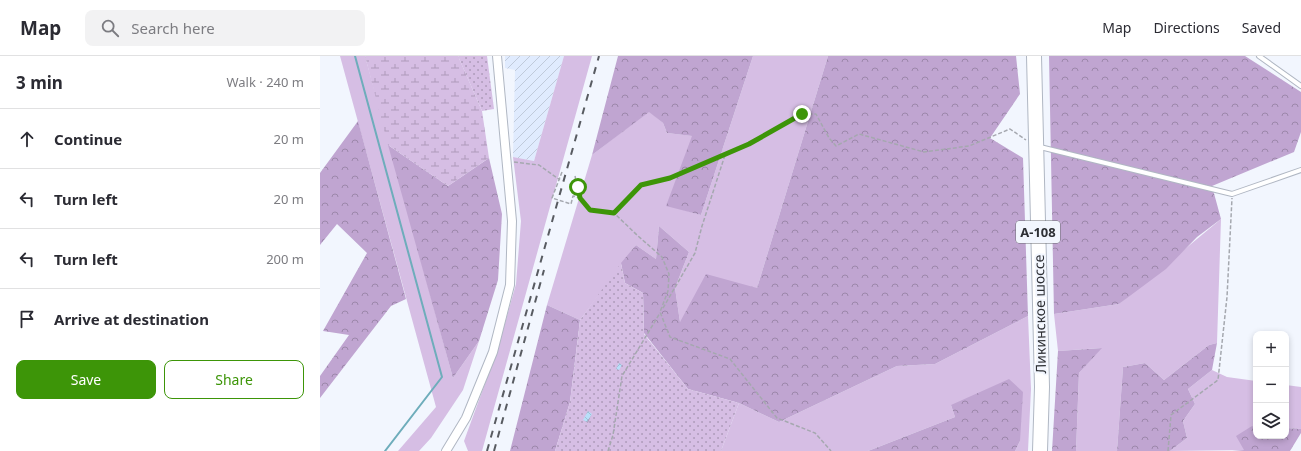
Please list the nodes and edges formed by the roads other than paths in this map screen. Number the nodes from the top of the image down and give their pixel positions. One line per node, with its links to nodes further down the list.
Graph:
1 (497, 56): 7 (street)
2 (1259, 56): 4 (lane)
3 (1032, 60): 5 (highway, Ликинское шоссе / А-108)
4 (1301, 86)
5 (1036, 146): 6 (lane); 8 (highway, Ликинское шоссе / А-108)
6 (1301, 170)
7 (446, 451)
8 (1040, 451)

